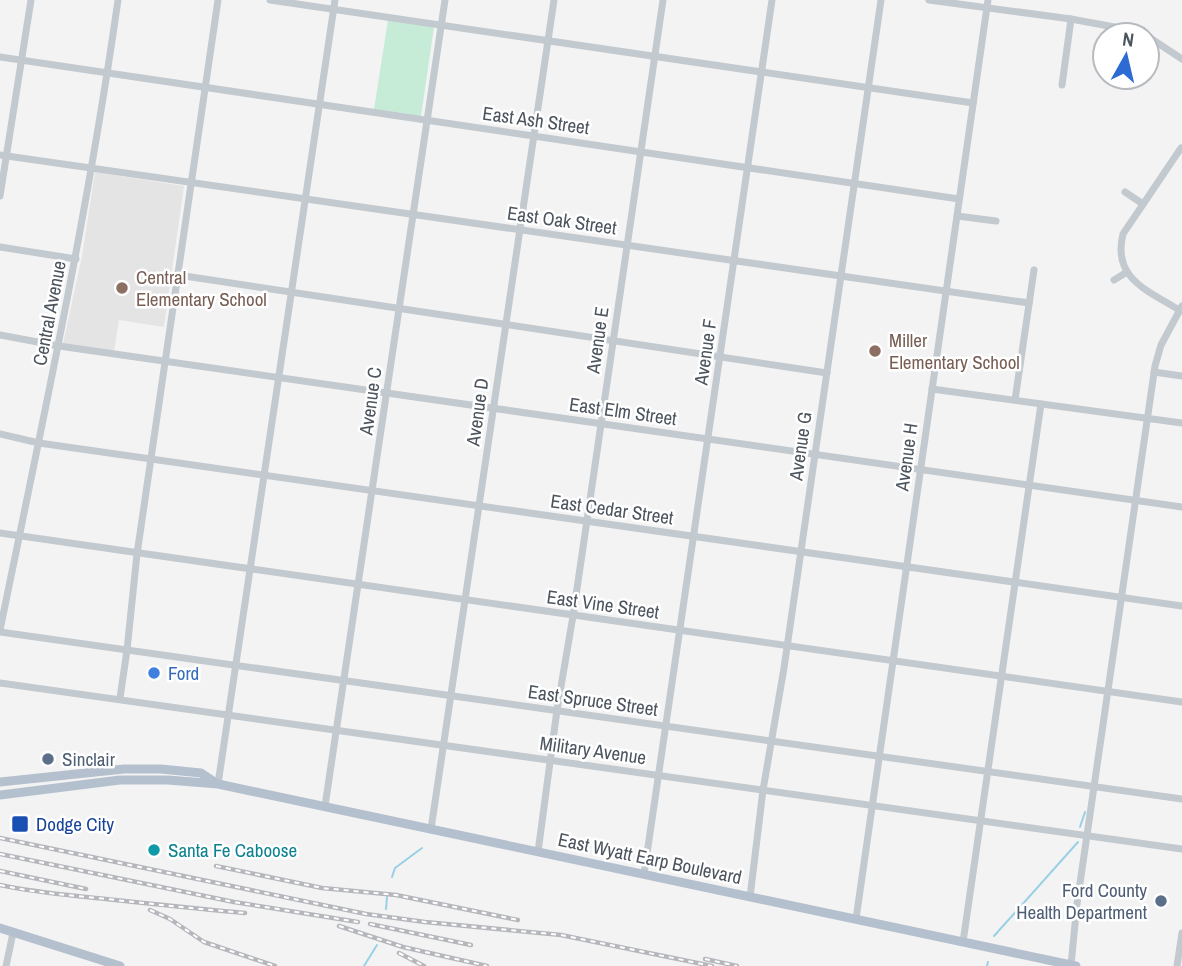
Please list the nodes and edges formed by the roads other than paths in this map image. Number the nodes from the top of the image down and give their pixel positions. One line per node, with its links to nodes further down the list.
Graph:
1 (31, 0): 22 (street)
2 (118, 0): 24 (street, Central Avenue)
3 (218, 0): 27 (street)
4 (270, 0): 13 (street)
5 (335, 0): 13 (street)
6 (445, 0): 16 (street, Avenue C)
7 (554, 0): 17 (street, Avenue D)
8 (663, 0): 19 (street, Avenue E)
9 (772, 0): 23 (street, Avenue F)
10 (881, 0): 26 (street, Avenue G)
11 (929, 0): 12 (street)
12 (987, 4): 14 (street); 28 (street, Avenue H)
13 (334, 9): 16 (street); 29 (street)
14 (1071, 19): 15 (street); 25 (street)
15 (1091, 23)
16 (441, 25): 17 (street); 30 (street, Avenue C)
17 (548, 41): 19 (street); 31 (street, Avenue D)
18 (1161, 45): 21 (street)
19 (655, 56): 23 (street); 33 (street, Avenue E)
20 (0, 57): 22 (street, East Ash Street)
21 (1182, 59)
22 (21, 60): 24 (street, East Ash Street); 34 (street)
23 (762, 72): 26 (street); 35 (street, Avenue F)
24 (108, 74): 27 (street, East Ash Street); 36 (street, Central Avenue)
25 (1062, 85)
26 (869, 87): 28 (street); 38 (street, Avenue G)
27 (206, 88): 29 (street, East Ash Street); 37 (street)
28 (973, 103): 42 (street, Avenue H)
29 (320, 105): 30 (street, East Ash Street); 41 (street)
30 (427, 120): 31 (street, East Ash Street); 44 (street, Avenue C)
31 (534, 136): 33 (street, East Ash Street); 47 (street, Avenue D)
32 (1181, 148): 43 (street)
33 (641, 152): 35 (street, East Ash Street); 48 (street, Avenue E)
34 (3, 155): 36 (street, East Oak Street); 40 (street)
35 (748, 167): 38 (street, East Ash Street); 51 (street, Avenue F)
36 (91, 168): 37 (street, East Oak Street); 50 (street, Central Avenue)
37 (191, 183): 41 (street, East Oak Street); 54 (street)
38 (855, 183): 42 (street, East Ash Street); 55 (street, Avenue G)
39 (1125, 192): 43 (street)
40 (0, 196)
41 (306, 199): 44 (street, East Oak Street); 58 (street)
42 (959, 199): 45 (street, Avenue H)
43 (1143, 204): 53 (street)
44 (413, 215): 47 (street, East Oak Street); 60 (street, Avenue C)
45 (957, 216): 46 (street); 57 (street, Avenue H)
46 (996, 220)
47 (520, 230): 48 (street, East Oak Street); 62 (street, Avenue D)
48 (627, 245): 51 (street, East Oak Street); 64 (street, Avenue E)
49 (0, 247): 50 (street)
50 (76, 259): 65 (street, Central Avenue)
51 (734, 261): 55 (street, East Oak Street); 66 (street, Avenue F)
52 (1034, 270): 59 (street)
53 (1127, 272): 56 (street); 61 (street)
54 (178, 275): 58 (street); 67 (street)
55 (841, 276): 57 (street, East Oak Street); 69 (street, Avenue G)
56 (1114, 280)
57 (946, 291): 59 (street, East Oak Street); 72 (street, Avenue H)
58 (292, 292): 60 (street); 71 (street)
59 (1029, 303): 74 (street)
60 (399, 308): 62 (street); 73 (street, Avenue C)
61 (1181, 308): 68 (street)
62 (506, 324): 64 (street); 76 (street, Avenue D)
63 (0, 335): 65 (street, East Elm Street)
64 (613, 341): 66 (street); 79 (street, Avenue E)
65 (59, 346): 67 (street, East Elm Street); 82 (street, Central Avenue)
66 (720, 357): 69 (street); 81 (street, Avenue F)
67 (165, 361): 71 (street, East Elm Street); 84 (street)
68 (1154, 372): 70 (street); 77 (street)
69 (827, 373): 83 (street, Avenue G)
70 (1182, 376)
71 (279, 377): 73 (street, East Elm Street); 86 (street)
72 (932, 389): 74 (street); 85 (street, Avenue H)
73 (387, 393): 76 (street, East Elm Street); 88 (street, Avenue C)
74 (1015, 400): 75 (street)
75 (1041, 404): 77 (street); 87 (street)
76 (493, 408): 79 (street, East Elm Street); 90 (street, Avenue D)
77 (1147, 418): 78 (street); 89 (street)
78 (1182, 423)
79 (601, 424): 81 (street, East Elm Street); 92 (street, Avenue E)
80 (0, 434): 82 (street, East Cedar Street)
81 (708, 439): 83 (street, East Elm Street); 94 (street, Avenue F)
82 (38, 443): 84 (street, East Cedar Street); 95 (street, Central Avenue)
83 (815, 455): 85 (street, East Elm Street); 96 (street, Avenue G)
84 (151, 459): 86 (street, East Cedar Street); 97 (street)
85 (920, 470): 87 (street, East Elm Street); 98 (street, Avenue H)
86 (264, 475): 88 (street, East Cedar Street); 99 (street)
87 (1029, 485): 89 (street, East Elm Street); 100 (street)
88 (372, 491): 90 (street, East Cedar Street); 101 (street, Avenue C)
89 (1135, 501): 91 (street, East Elm Street); 102 (street)
90 (479, 506): 92 (street, East Cedar Street); 103 (street, Avenue D)
91 (1182, 508)
92 (587, 521): 94 (street, East Cedar Street); 105 (street, Avenue E)
93 (0, 533): 95 (street, East Vine Street)
94 (694, 536): 96 (street, East Cedar Street); 107 (street, Avenue F)
95 (19, 537): 97 (street, East Vine Street); 106 (street, Central Avenue)
96 (801, 551): 98 (street, East Cedar Street); 108 (street, Avenue G)
97 (137, 554): 99 (street, East Vine Street); 109 (street)
98 (907, 566): 100 (street, East Cedar Street); 110 (street, Avenue H)
99 (250, 570): 101 (street, East Vine Street); 111 (street)
100 (1015, 582): 102 (street, East Cedar Street); 112 (street)
101 (358, 585): 103 (street, East Vine Street); 113 (street, Avenue C)
102 (1121, 597): 104 (street, East Cedar Street); 115 (street)
103 (465, 600): 105 (street, East Vine Street); 116 (street, Avenue D)
104 (1182, 606)
105 (573, 616): 107 (street, East Vine Street); 119 (street, Avenue E)
106 (0, 631): 109 (street, East Spruce Street)
107 (680, 631): 108 (street, East Vine Street); 121 (street, Avenue F)
108 (787, 646): 110 (street, East Vine Street); 123 (street, Avenue G)
109 (127, 650): 111 (street, East Spruce Street); 117 (street)
110 (893, 661): 112 (street, East Vine Street); 125 (street, Avenue H)
111 (236, 665): 113 (street, East Spruce Street); 120 (street)
112 (1002, 676): 115 (street, East Vine Street); 127 (street)
113 (344, 680): 116 (street, East Spruce Street); 122 (street, Avenue C)
114 (0, 683): 117 (street, Military Avenue)
115 (1108, 691): 118 (street, East Vine Street); 131 (street)
116 (451, 695): 119 (street, East Spruce Street); 124 (street, Avenue D)
117 (120, 698): 120 (street, Military Avenue)
118 (1182, 702)
119 (556, 710): 121 (street, East Spruce Street); 126 (street, Avenue E)
120 (228, 714): 122 (street, Military Avenue); 130 (street)
121 (664, 726): 123 (street, East Spruce Street); 128 (street, Avenue F)
122 (337, 730): 124 (street, Military Avenue); 135 (street, Avenue C)
123 (772, 740): 125 (street, East Spruce Street); 132 (street, Avenue G)
124 (443, 745): 126 (street, Military Avenue); 138 (street, Avenue D)
125 (880, 757): 127 (street, East Spruce Street); 136 (street, Avenue H)
126 (550, 760): 128 (street, Military Avenue); 141 (street, Avenue E)
127 (988, 772): 131 (street, East Spruce Street); 137 (street)
128 (657, 775): 132 (street, Military Avenue); 142 (street, Avenue F)
129 (0, 782): 130 (main road, East Wyatt Earp Boulevard)
130 (218, 783): 133 (main road, East Wyatt Earp Boulevard); 135 (main road, East Wyatt Earp Boulevard)
131 (1094, 787): 134 (street, East Spruce Street); 139 (street)
132 (763, 790): 136 (street, Military Avenue); 143 (street, Avenue G)
133 (0, 795)
134 (1182, 799)
135 (325, 806): 138 (main road, East Wyatt Earp Boulevard)
136 (873, 806): 137 (street, Military Avenue); 144 (street, Avenue H)
137 (981, 821): 139 (street, Military Avenue); 148 (street)
138 (431, 829): 141 (main road, East Wyatt Earp Boulevard)
139 (1088, 836): 140 (street, Military Avenue); 150 (street)
140 (1182, 849)
141 (538, 852): 142 (main road, East Wyatt Earp Boulevard)
142 (644, 874): 143 (main road, East Wyatt Earp Boulevard)
143 (750, 897): 144 (main road, East Wyatt Earp Boulevard)
144 (856, 919): 148 (main road, East Wyatt Earp Boulevard)
145 (0, 928): 146 (main road)
146 (13, 933): 149 (main road); 151 (street)
147 (1182, 933): 153 (street)
148 (963, 942): 150 (main road, East Wyatt Earp Boulevard)
149 (93, 962): 152 (main road)
150 (1073, 965)
151 (6, 966)
152 (120, 966)
153 (1177, 966)

